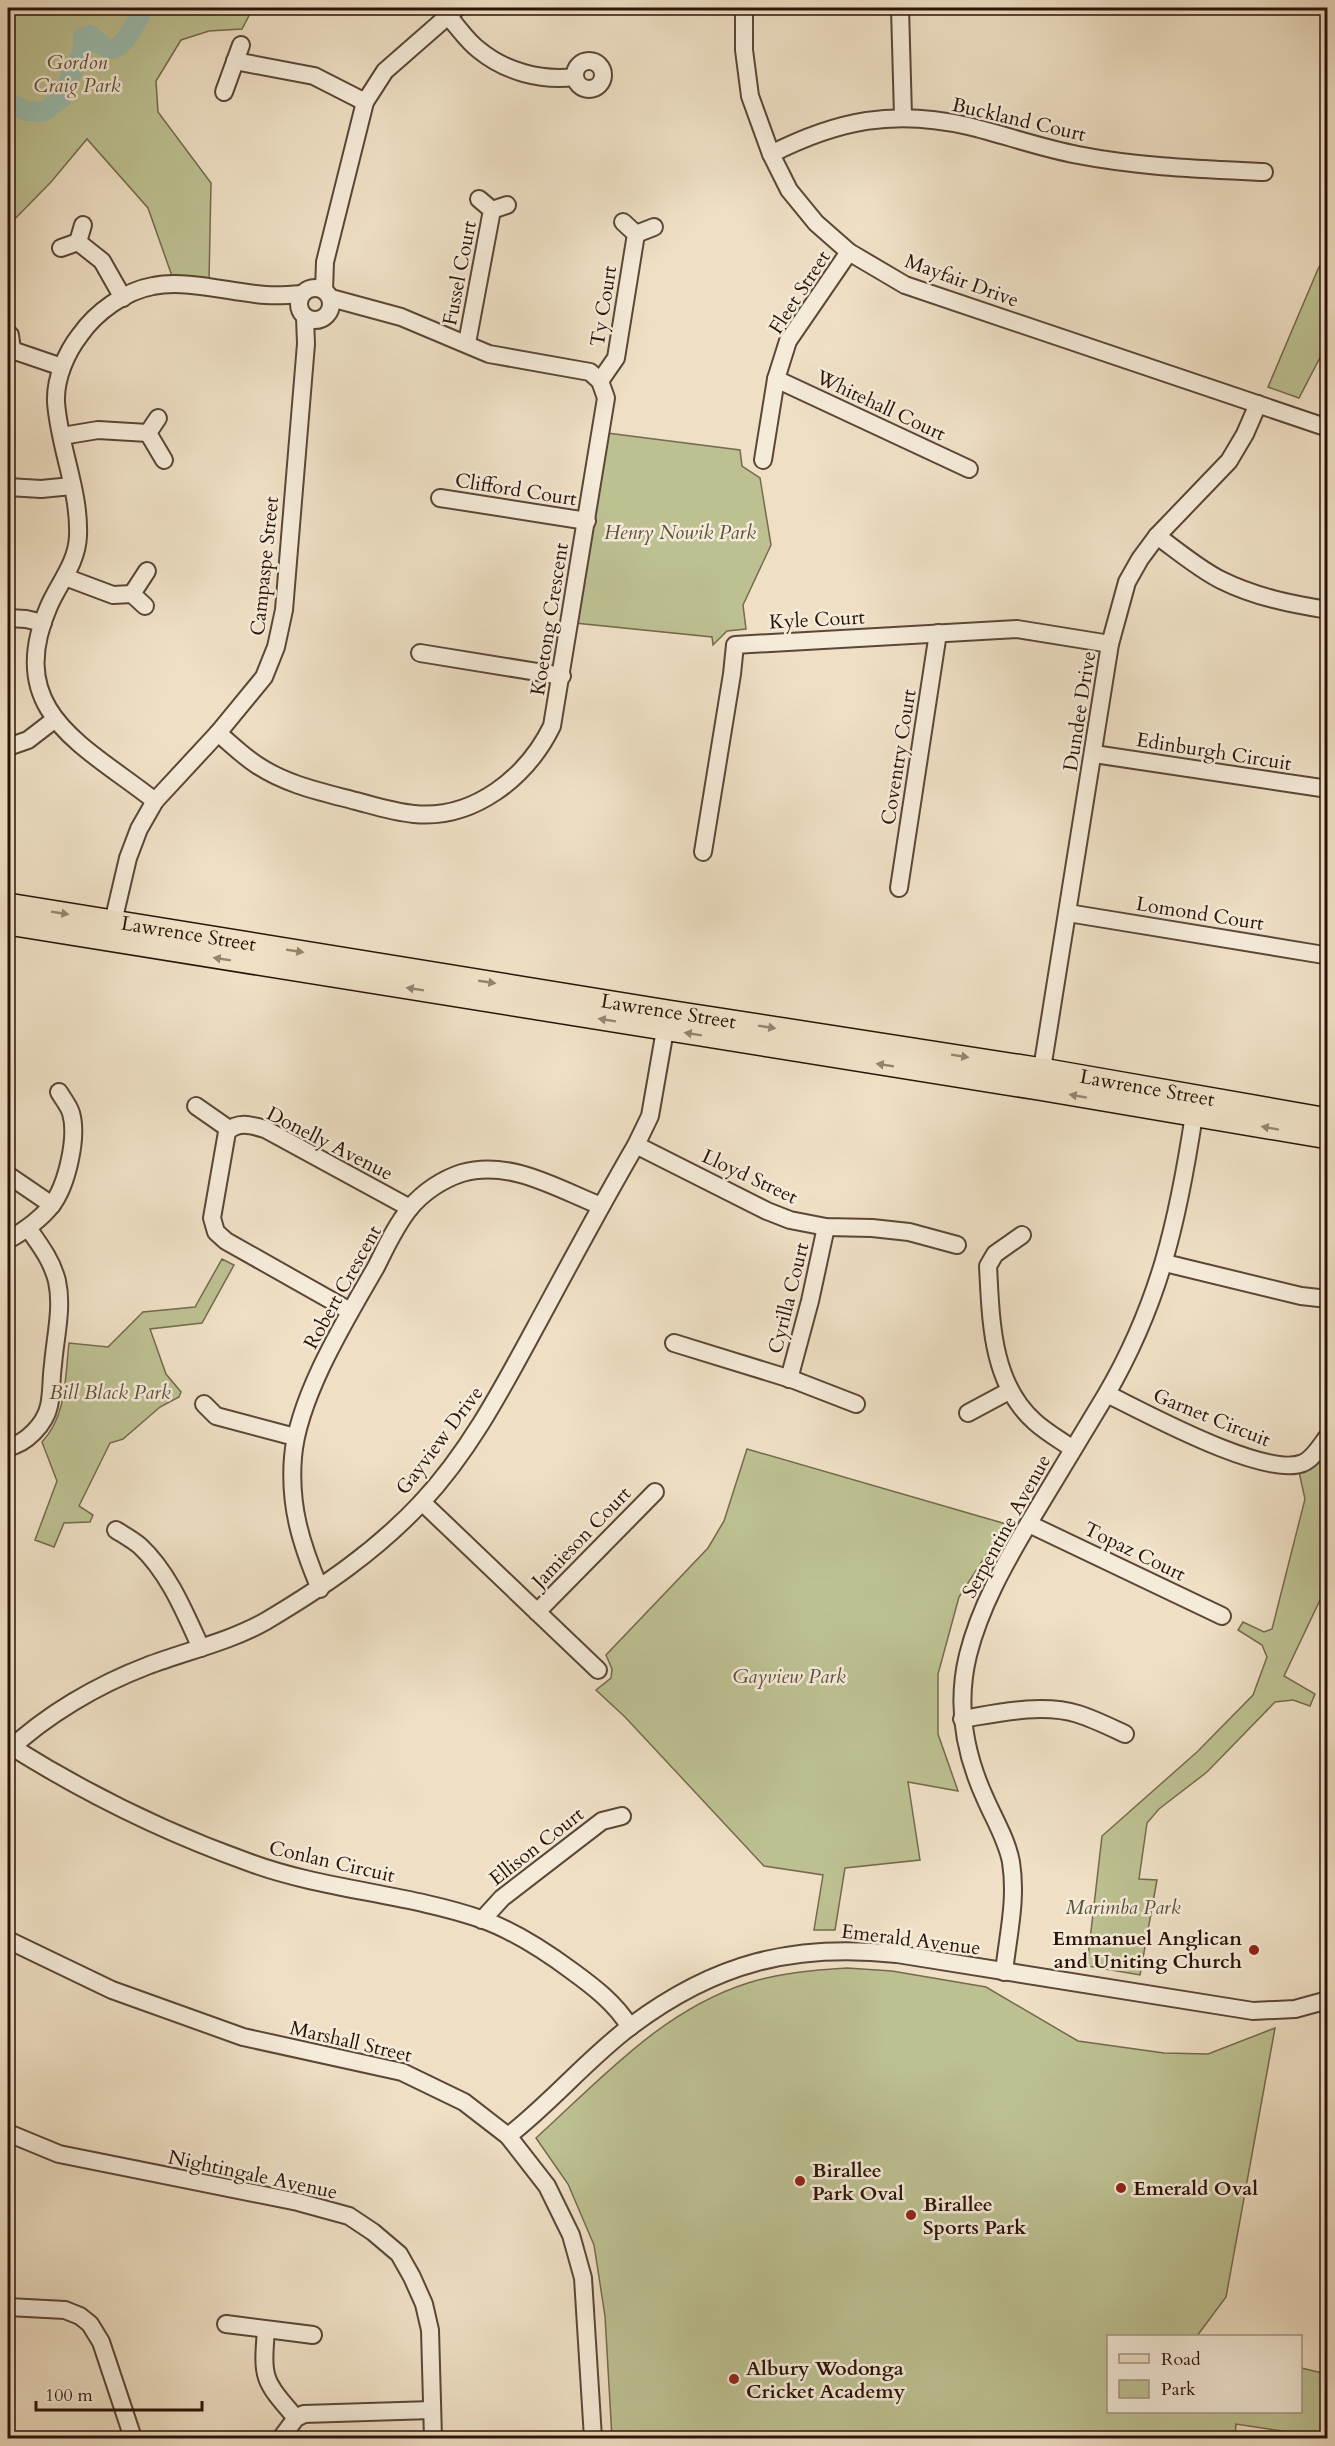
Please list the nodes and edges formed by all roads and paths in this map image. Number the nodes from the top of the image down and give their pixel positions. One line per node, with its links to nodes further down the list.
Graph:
1 (744, 8): 8 (street, Mayfair Drive)
2 (900, 8): 7 (street)
3 (453, 12): 4 (street); 6 (street, Campaspe Street)
4 (575, 77)
5 (224, 92): 6 (street)
6 (365, 102): 19 (street, Campaspe Street)
7 (903, 116): 8 (street, Buckland Court); 9 (street, Buckland Court)
8 (771, 154): 17 (street, Mayfair Drive)
9 (1264, 172)
10 (492, 205): 20 (street, Fussel Court)
11 (622, 222): 14 (street)
12 (83, 225): 15 (street)
13 (654, 227): 14 (street)
14 (636, 234): 24 (street, Ty Court)
15 (78, 242): 16 (street); 18 (street)
16 (61, 248)
17 (849, 252): 23 (street, Fleet Street); 25 (street, Mayfair Drive)
18 (123, 298): 19 (street); 22 (street)
19 (315, 304): 20 (street); 50 (street, Campaspe Street)
20 (466, 344): 24 (street)
21 (10, 347): 22 (street)
22 (62, 368): 29 (street)
23 (776, 380): 31 (street, Fleet Street); 32 (street, Whitehall Court)
24 (600, 381): 36 (street, Koetong Crescent)
25 (1258, 404): 27 (street, Mayfair Drive); 37 (street, Dundee Drive)
26 (158, 418): 28 (street)
27 (1328, 428)
28 (148, 433): 29 (street); 30 (street)
29 (62, 436): 33 (street)
30 (164, 460)
31 (763, 460)
32 (969, 469)
33 (72, 486): 34 (street); 39 (street)
34 (8, 487)
35 (440, 498): 36 (street, Clifford Court)
36 (587, 521): 48 (street, Koetong Crescent)
37 (1157, 536): 42 (street); 46 (street, Dundee Drive)
38 (147, 571): 40 (street)
39 (65, 577): 40 (street); 44 (street)
40 (132, 594): 41 (street)
41 (145, 606)
42 (1328, 610)
43 (8, 618): 44 (street)
44 (43, 623): 49 (street)
45 (938, 633): 46 (street, Kyle Court); 55 (street, Kyle Court); 56 (street, Coventry Court)
46 (1110, 644): 52 (street, Dundee Drive)
47 (420, 653): 48 (street)
48 (562, 676): 50 (street, Koetong Crescent)
49 (54, 720): 51 (street); 54 (street)
50 (218, 733): 54 (street, Campaspe Street)
51 (8, 747)
52 (1094, 754): 53 (street, Edinburgh Circuit); 58 (street, Dundee Drive)
53 (1328, 789)
54 (155, 801): 60 (street, Campaspe Street)
55 (703, 852)
56 (899, 888)
57 (8, 904): 60 (main road, Lawrence Street, one-way to 60)
58 (1068, 913): 61 (street, Lomond Court); 63 (street, Dundee Drive)
59 (8, 924): 60 (main road, Lawrence Street)
60 (111, 931): 62 (main road, Lawrence Street)
61 (1324, 955)
62 (666, 1020): 63 (main road, Lawrence Street); 70 (street, Gayview Drive)
63 (1040, 1079): 66 (main road, Lawrence Street)
64 (59, 1092): 72 (street)
65 (196, 1106): 68 (street)
66 (1195, 1107): 67 (main road, Lawrence Street); 69 (main road, Lawrence Street, one-way to 66); 80 (street, Serpentine Avenue)
67 (1328, 1119)
68 (230, 1129): 74 (street, Donelly Avenue); 82 (street)
69 (1328, 1138)
70 (636, 1145): 73 (street, Gayview Drive); 75 (street, Lloyd Street)
71 (8, 1175): 72 (street)
72 (52, 1205): 76 (street)
73 (601, 1206): 74 (street, Robert Crescent); 95 (street, Gayview Drive)
74 (410, 1208): 82 (street, Robert Crescent)
75 (826, 1227): 79 (street, Lloyd Street); 84 (street, Cyrilla Court)
76 (28, 1228): 78 (street); 92 (street)
77 (1022, 1235): 85 (street)
78 (8, 1240)
79 (957, 1245)
80 (1165, 1263): 81 (street); 86 (street, Serpentine Avenue)
81 (1328, 1299)
82 (350, 1311): 91 (street, Robert Crescent)
83 (674, 1343): 84 (street, Cyrilla Court)
84 (789, 1379): 88 (street, Cyrilla Court)
85 (1009, 1391): 89 (street); 93 (street)
86 (1107, 1394): 90 (street, Garnet Circuit); 93 (street, Serpentine Avenue)
87 (204, 1404): 91 (street)
88 (856, 1404)
89 (968, 1413)
90 (1328, 1436)
91 (295, 1437): 98 (street, Robert Crescent)
92 (8, 1447)
93 (1073, 1449): 96 (street, Serpentine Avenue)
94 (655, 1492): 99 (street, Jamieson Court)
95 (422, 1502): 98 (street, Gayview Drive); 99 (street, Jamieson Court)
96 (1029, 1524): 100 (street, Topaz Court); 103 (street, Serpentine Avenue)
97 (116, 1530): 101 (street)
98 (320, 1589): 101 (street, Gayview Drive)
99 (537, 1612): 102 (street, Jamieson Court)
100 (1222, 1616)
101 (201, 1647): 105 (street, Gayview Drive)
102 (598, 1670)
103 (962, 1719): 104 (street); 109 (street, Serpentine Avenue)
104 (1125, 1734)
105 (10, 1749): 107 (street, Conlan Circuit)
106 (622, 1816): 107 (street, Ellison Court)
107 (482, 1920): 111 (street, Conlan Circuit)
108 (8, 1940): 113 (street, Marshall Street)
109 (1005, 1972): 110 (street, Emerald Avenue); 111 (street, Emerald Avenue)
110 (1328, 2000)
111 (630, 2027): 113 (street, Emerald Avenue)
112 (8, 2133): 118 (street, Nightingale Avenue)
113 (508, 2136): 123 (street, Marshall Street)
114 (8, 2307): 120 (street)
115 (226, 2324): 116 (street)
116 (266, 2330): 117 (street); 119 (street)
117 (313, 2335)
118 (432, 2410): 119 (street); 122 (street, Nightingale Avenue)
119 (296, 2418): 121 (street)
120 (133, 2439)
121 (281, 2439)
122 (433, 2439)
123 (593, 2439)

